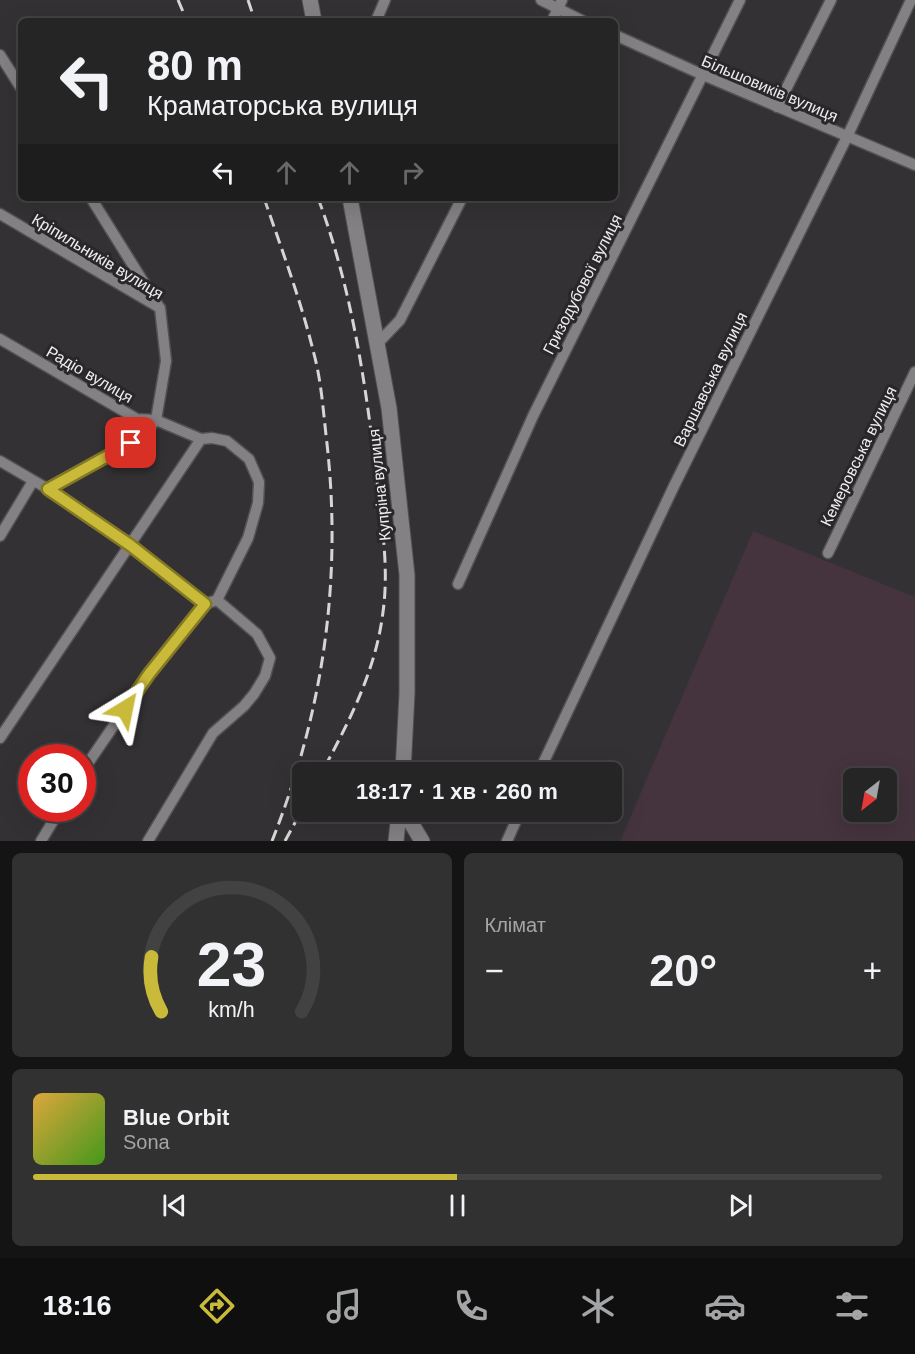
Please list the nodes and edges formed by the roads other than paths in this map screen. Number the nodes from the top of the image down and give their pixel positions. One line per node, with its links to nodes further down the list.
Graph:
1 (310, 0): 8 (main road)
2 (385, 0): 9 (street)
3 (541, 0): 7 (street)
4 (740, 0): 13 (street, Гризодубової вулиця)
5 (831, 0): 15 (street)
6 (911, 0): 16 (street, Варшавська вулиця)
7 (560, 5): 10 (street)
8 (313, 18)
9 (377, 18)
10 (579, 18)
11 (618, 36): 13 (street, Більшовиків вулиця)
12 (0, 55): 14 (street)
13 (703, 75): 15 (street, Більшовиків вулиця); 34 (street, Гризодубової вулиця)
14 (18, 83)
15 (777, 107): 16 (street, Більшовиків вулиця)
16 (847, 137): 17 (street, Більшовиків вулиця); 40 (street, Варшавська вулиця)
17 (915, 165)
18 (93, 201): 22 (street)
19 (351, 201): 24 (main road, Купріна вулиця)
20 (460, 201): 24 (street)
21 (0, 214): 22 (street, Кріпильників вулиця)
22 (160, 308): 26 (street, Кріпильників вулиця)
23 (0, 339): 26 (street, Радіо вулиця)
24 (378, 343): 39 (main road, Купріна вулиця)
25 (915, 372): 33 (street, Кемеровська вулиця)
26 (156, 420): 27 (street, Радіо вулиця); 30 (street)
27 (201, 440): 32 (street); 35 (street, Радіо вулиця)
28 (0, 461): 29 (street)
29 (33, 481): 30 (street); 31 (street)
30 (48, 489): 32 (street)
31 (0, 536)
32 (130, 545): 36 (street); 37 (street)
33 (828, 553)
34 (458, 584)
35 (217, 600): 36 (street); 47 (street)
36 (205, 604): 38 (street)
37 (0, 738)
38 (96, 752)
39 (404, 762)
40 (544, 762)
41 (53, 822): 46 (street)
42 (399, 822): 48 (main road)
43 (401, 822): 49 (main road)
44 (411, 822): 50 (main road)
45 (516, 822): 51 (street)
46 (41, 841)
47 (148, 841)
48 (396, 841)
49 (401, 841)
50 (422, 841)
51 (507, 841)

